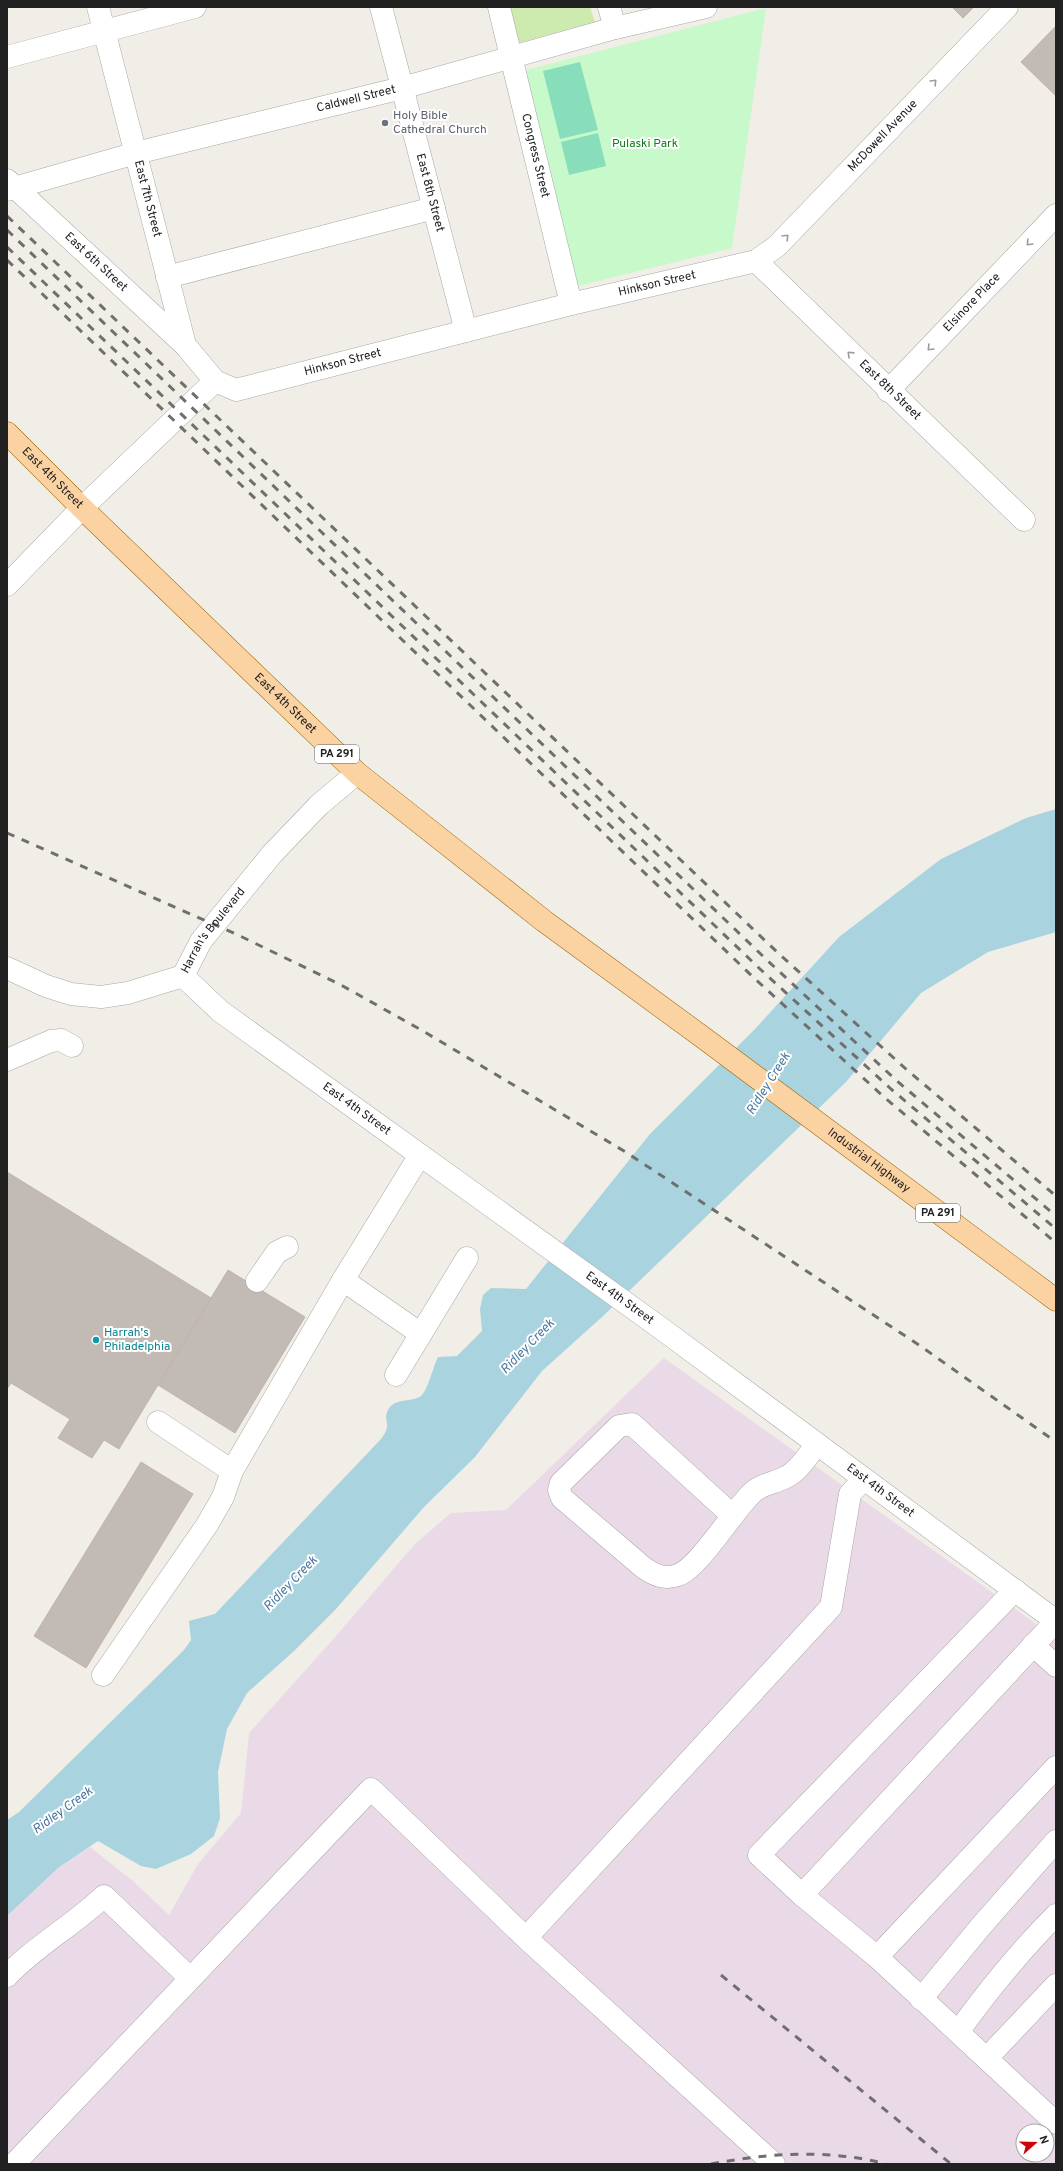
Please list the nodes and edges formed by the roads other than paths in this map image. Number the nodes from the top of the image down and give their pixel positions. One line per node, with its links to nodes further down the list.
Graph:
1 (98, 7): 9 (street, East 7th Street)
2 (195, 7): 9 (street)
3 (381, 7): 12 (street, East 8th Street)
4 (499, 7): 11 (street, Congress Street)
5 (609, 7): 8 (street)
6 (706, 7): 8 (street, Caldwell Street)
7 (1007, 7): 17 (street, McDowell Avenue, one-way to 7)
8 (615, 28): 11 (street, Caldwell Street)
9 (104, 32): 10 (street); 13 (street, East 7th Street)
10 (7, 57)
11 (513, 58): 12 (street, Caldwell Street); 19 (street, Congress Street)
12 (402, 88): 13 (street, Caldwell Street); 15 (street, East 8th Street)
13 (136, 153): 14 (street, Caldwell Street); 18 (street, East 7th Street)
14 (9, 186): 21 (street, East 6th Street)
15 (434, 208): 18 (street); 20 (street, East 8th Street)
16 (1056, 215): 23 (street, Elsinore Place, one-way to 23)
17 (756, 261): 19 (street, Hinkson Street); 23 (street, East 8th Street, one-way to 17)
18 (167, 277): 21 (street, East 7th Street)
19 (570, 304): 20 (street, Hinkson Street)
20 (466, 331): 22 (street, Hinkson Street)
21 (185, 345): 22 (street, East 7th Street)
22 (215, 381): 25 (street)
23 (888, 391): 26 (street, East 8th Street)
24 (7, 433): 25 (main road, East 4th Street / PA 291)
25 (82, 508): 27 (street); 28 (main road, East 4th Street / PA 291)
26 (1024, 520)
27 (7, 586)
28 (357, 773): 30 (street, Harrah's Boulevard); 33 (main road, East 4th Street / PA 291)
29 (7, 968): 30 (street, Harrah's Boulevard)
30 (183, 976): 34 (street, East 4th Street)
31 (72, 1046): 32 (street)
32 (7, 1060)
33 (777, 1094): 39 (main road, Industrial Highway / PA 291)
34 (420, 1155): 37 (street); 43 (street, East 4th Street)
35 (288, 1247): 38 (street)
36 (467, 1258): 40 (street)
37 (343, 1280): 40 (street); 44 (street)
38 (257, 1281)
39 (1056, 1300)
40 (421, 1334): 41 (street)
41 (396, 1375)
42 (158, 1422): 44 (street)
43 (817, 1444): 45 (street, East 4th Street); 46 (street)
44 (232, 1471): 51 (street)
45 (864, 1479): 47 (street, East 4th Street); 56 (street)
46 (733, 1516): 46 (street)
47 (1015, 1590): 48 (street, East 4th Street); 54 (street)
48 (1056, 1621): 49 (street)
49 (1033, 1645): 50 (street); 54 (street)
50 (1056, 1666)
51 (103, 1675)
52 (1056, 1767): 57 (street)
53 (1056, 1841): 61 (street)
54 (802, 1895): 57 (street)
55 (1056, 1915): 62 (street)
56 (526, 1938): 59 (street); 66 (street)
57 (877, 1958): 61 (street)
58 (7, 1976): 59 (street)
59 (190, 1978): 65 (street)
60 (1056, 1985): 63 (street)
61 (921, 1999): 62 (street)
62 (958, 2032): 63 (street)
63 (988, 2058): 64 (street)
64 (1056, 2123)
65 (14, 2164)
66 (774, 2164)

